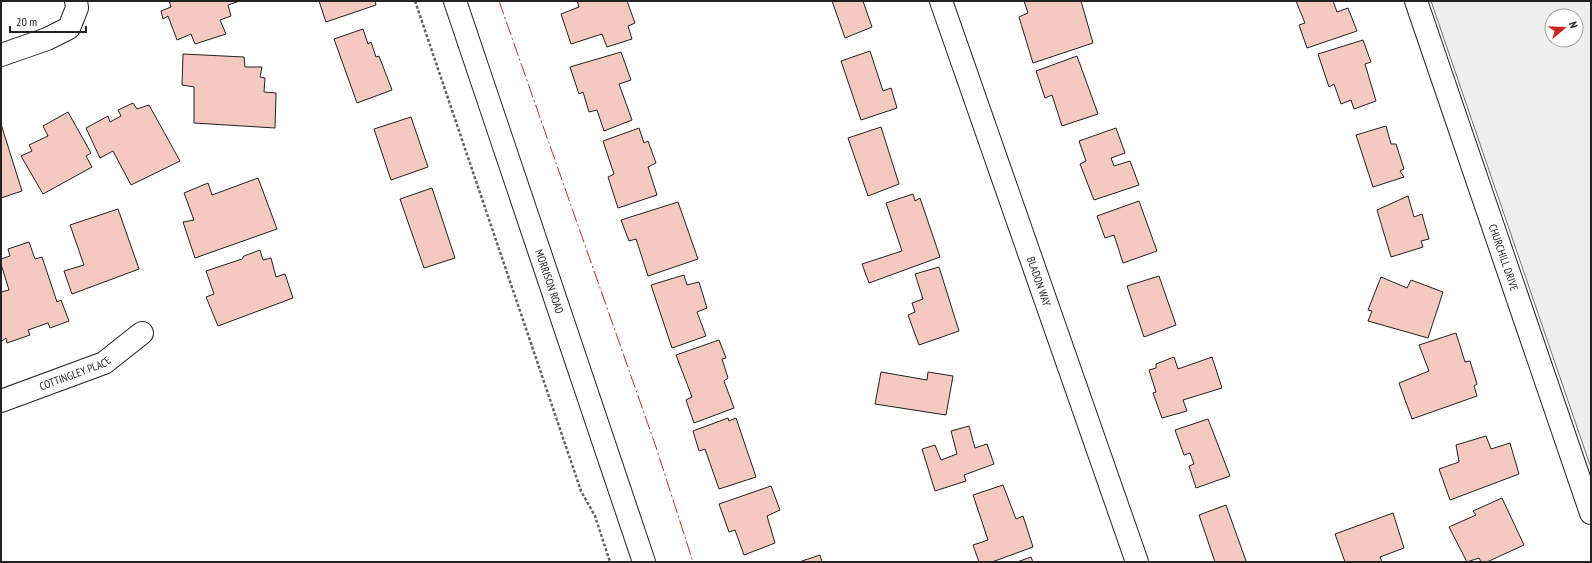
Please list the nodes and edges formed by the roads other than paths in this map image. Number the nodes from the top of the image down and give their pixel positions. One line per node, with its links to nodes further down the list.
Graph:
1 (76, 1): 5 (street)
2 (455, 1): 9 (street, MORRISON ROAD)
3 (941, 1): 10 (street, BLADON WAY)
4 (1416, 1): 8 (street, CHURCHILL DRIVE)
5 (1, 55)
6 (142, 333): 7 (street, COTTINGLEY PLACE)
7 (1, 401)
8 (1591, 513)
9 (644, 562)
10 (1137, 562)

